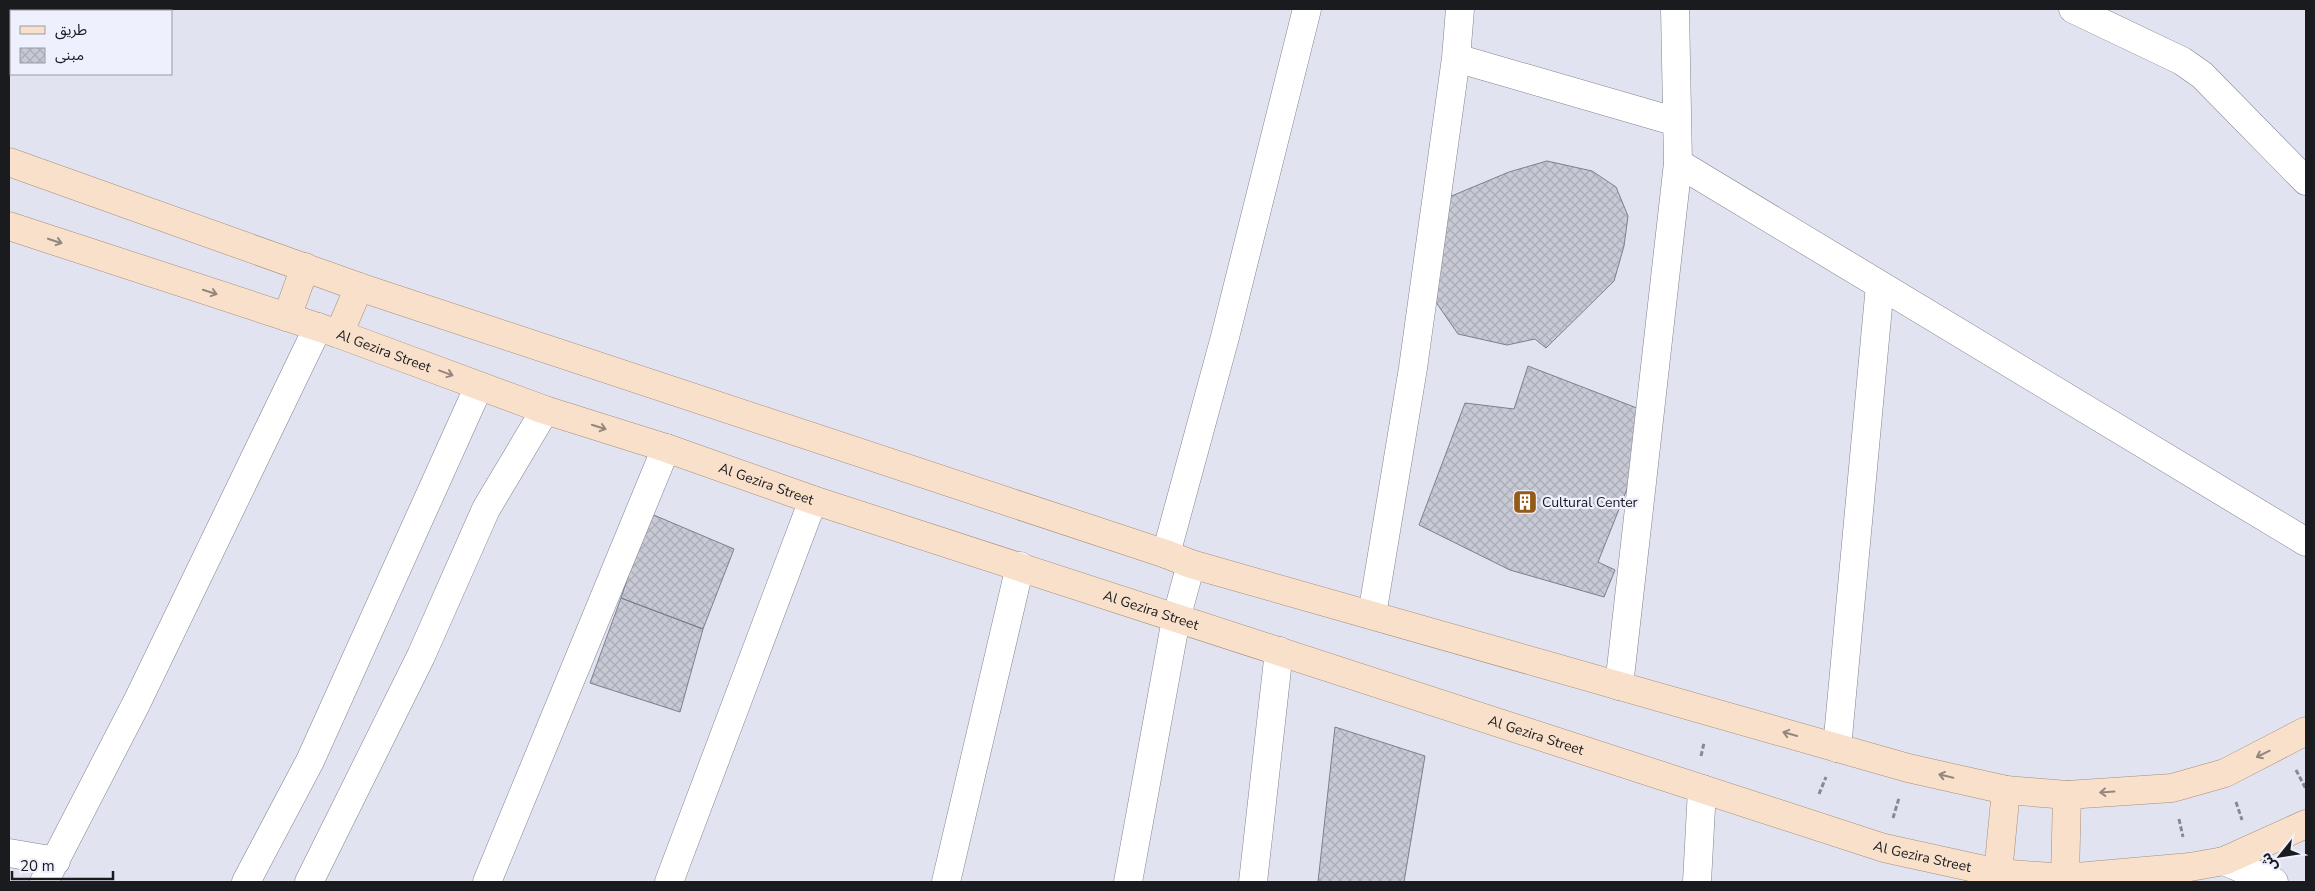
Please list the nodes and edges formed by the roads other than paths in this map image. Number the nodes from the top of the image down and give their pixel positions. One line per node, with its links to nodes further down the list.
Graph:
1 (1307, 9): 21 (street)
2 (1460, 9): 5 (street)
3 (1675, 9): 6 (street)
4 (2073, 9): 9 (street)
5 (1456, 58): 6 (street); 24 (street)
6 (1677, 122): 8 (street)
7 (9, 162): 11 (main road)
8 (1678, 163): 12 (street); 27 (street)
9 (2306, 181)
10 (9, 226): 14 (main road, Al Gezira Street, one-way to 14)
11 (305, 267): 13 (main road); 14 (main road)
12 (1880, 285): 20 (street); 29 (street)
13 (359, 287): 15 (main road); 21 (main road)
14 (287, 317): 15 (main road, Al Gezira Street)
15 (329, 330): 16 (main road, Al Gezira Street, one-way to 16); 36 (street)
16 (480, 386): 17 (main road, Al Gezira Street); 39 (street)
17 (544, 410): 18 (main road, Al Gezira Street, one-way to 18); 40 (street)
18 (666, 448): 19 (main road, Al Gezira Street); 41 (street)
19 (813, 500): 23 (main road, Al Gezira Street); 42 (street)
20 (2306, 542)
21 (1166, 554): 22 (main road)
22 (1191, 564): 24 (main road); 25 (street)
23 (1020, 566): 25 (main road, Al Gezira Street); 43 (street)
24 (1372, 615): 27 (main road)
25 (1176, 619): 26 (main road, Al Gezira Street); 44 (street)
26 (1279, 651): 30 (main road, Al Gezira Street); 45 (street)
27 (1619, 686): 29 (main road, one-way to 27)
28 (2306, 731): 32 (main road, one-way to 32)
29 (1837, 748): 31 (main road, one-way to 29)
30 (1698, 787): 37 (main road, Al Gezira Street); 46 (street)
31 (2006, 790): 32 (main road); 37 (main road)
32 (2067, 795): 38 (main road)
33 (2306, 824): 35 (main road, Al Gezira Street)
34 (9, 853): 36 (street)
35 (2224, 861): 38 (main road, Al Gezira Street); 47 (street)
36 (50, 871)
37 (1998, 873): 38 (main road, Al Gezira Street)
38 (2065, 878)
39 (246, 882)
40 (309, 882)
41 (487, 882)
42 (669, 882)
43 (946, 882)
44 (1128, 882)
45 (1253, 882)
46 (1697, 882)
47 (2274, 882)

